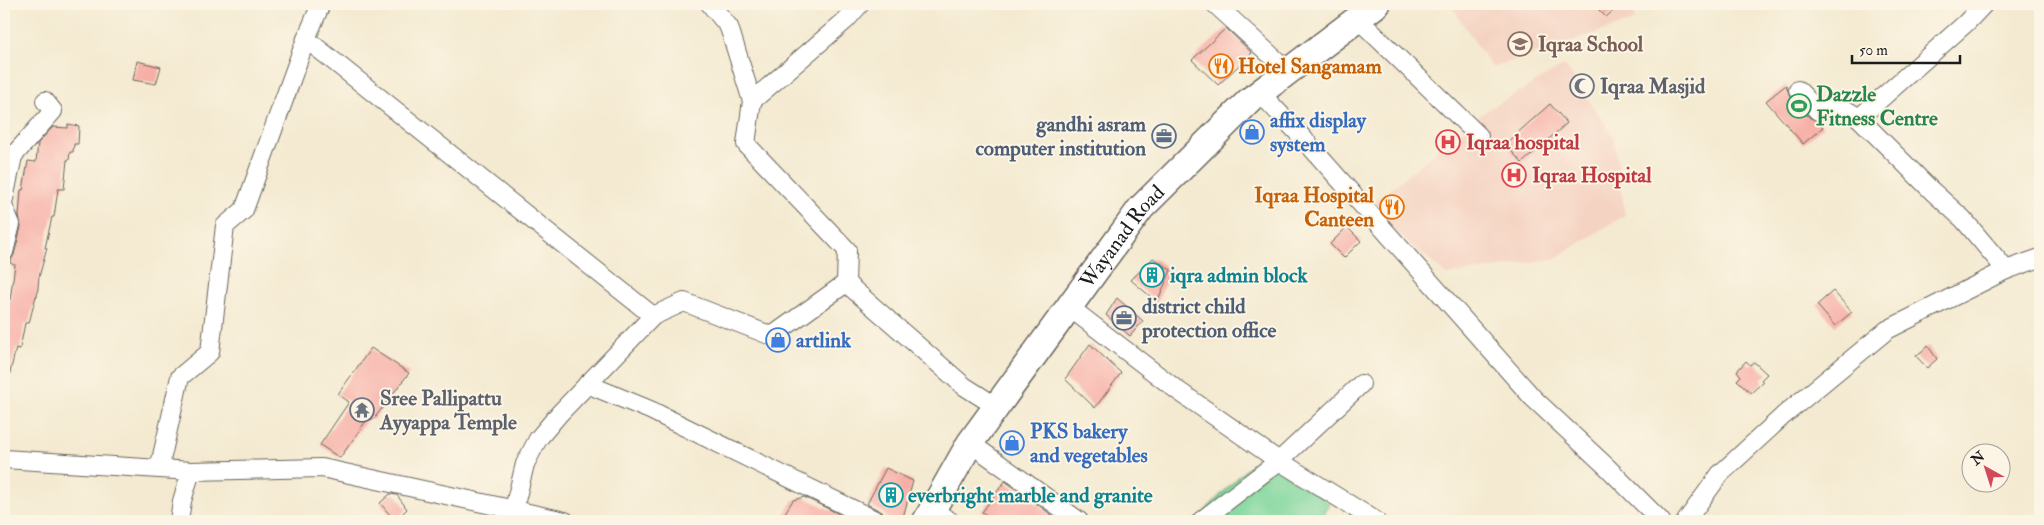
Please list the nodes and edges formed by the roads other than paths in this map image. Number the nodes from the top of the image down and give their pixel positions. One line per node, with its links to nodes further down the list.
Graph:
1 (322, 4): 7 (street)
2 (710, 4): 12 (street)
3 (860, 4): 12 (street)
4 (1215, 4): 8 (street)
5 (1984, 4): 13 (street)
6 (1367, 11): 8 (main road, Wayanad Road); 14 (street)
7 (306, 39): 22 (street); 29 (street)
8 (1288, 71): 10 (main road, Wayanad Road)
9 (1798, 90): 13 (street)
10 (1260, 93): 21 (main road, Wayanad Road); 39 (street)
11 (45, 101): 15 (street)
12 (752, 101): 20 (street)
13 (1859, 118): 19 (street)
14 (1479, 136)
15 (4, 199)
16 (4, 208): 17 (street)
17 (4, 252)
18 (2040, 258): 19 (street)
19 (2006, 270): 40 (street)
20 (846, 283): 22 (street); 25 (street)
21 (1069, 308): 25 (main road, Wayanad Road); 28 (street)
22 (653, 316): 23 (street)
23 (587, 384): 31 (street); 35 (street)
24 (1361, 384): 28 (street)
25 (997, 407): 26 (main road, Wayanad Road)
26 (970, 443): 32 (main road, Wayanad Road); 36 (street)
27 (4, 459): 29 (street)
28 (1279, 461): 37 (street); 38 (street)
29 (159, 469): 30 (street)
30 (191, 471): 31 (street); 33 (street)
31 (512, 516): 34 (street)
32 (936, 518)
33 (179, 521)
34 (564, 521)
35 (877, 521)
36 (1079, 521)
37 (1201, 521)
38 (1376, 521)
39 (1661, 521)
40 (1686, 521)

